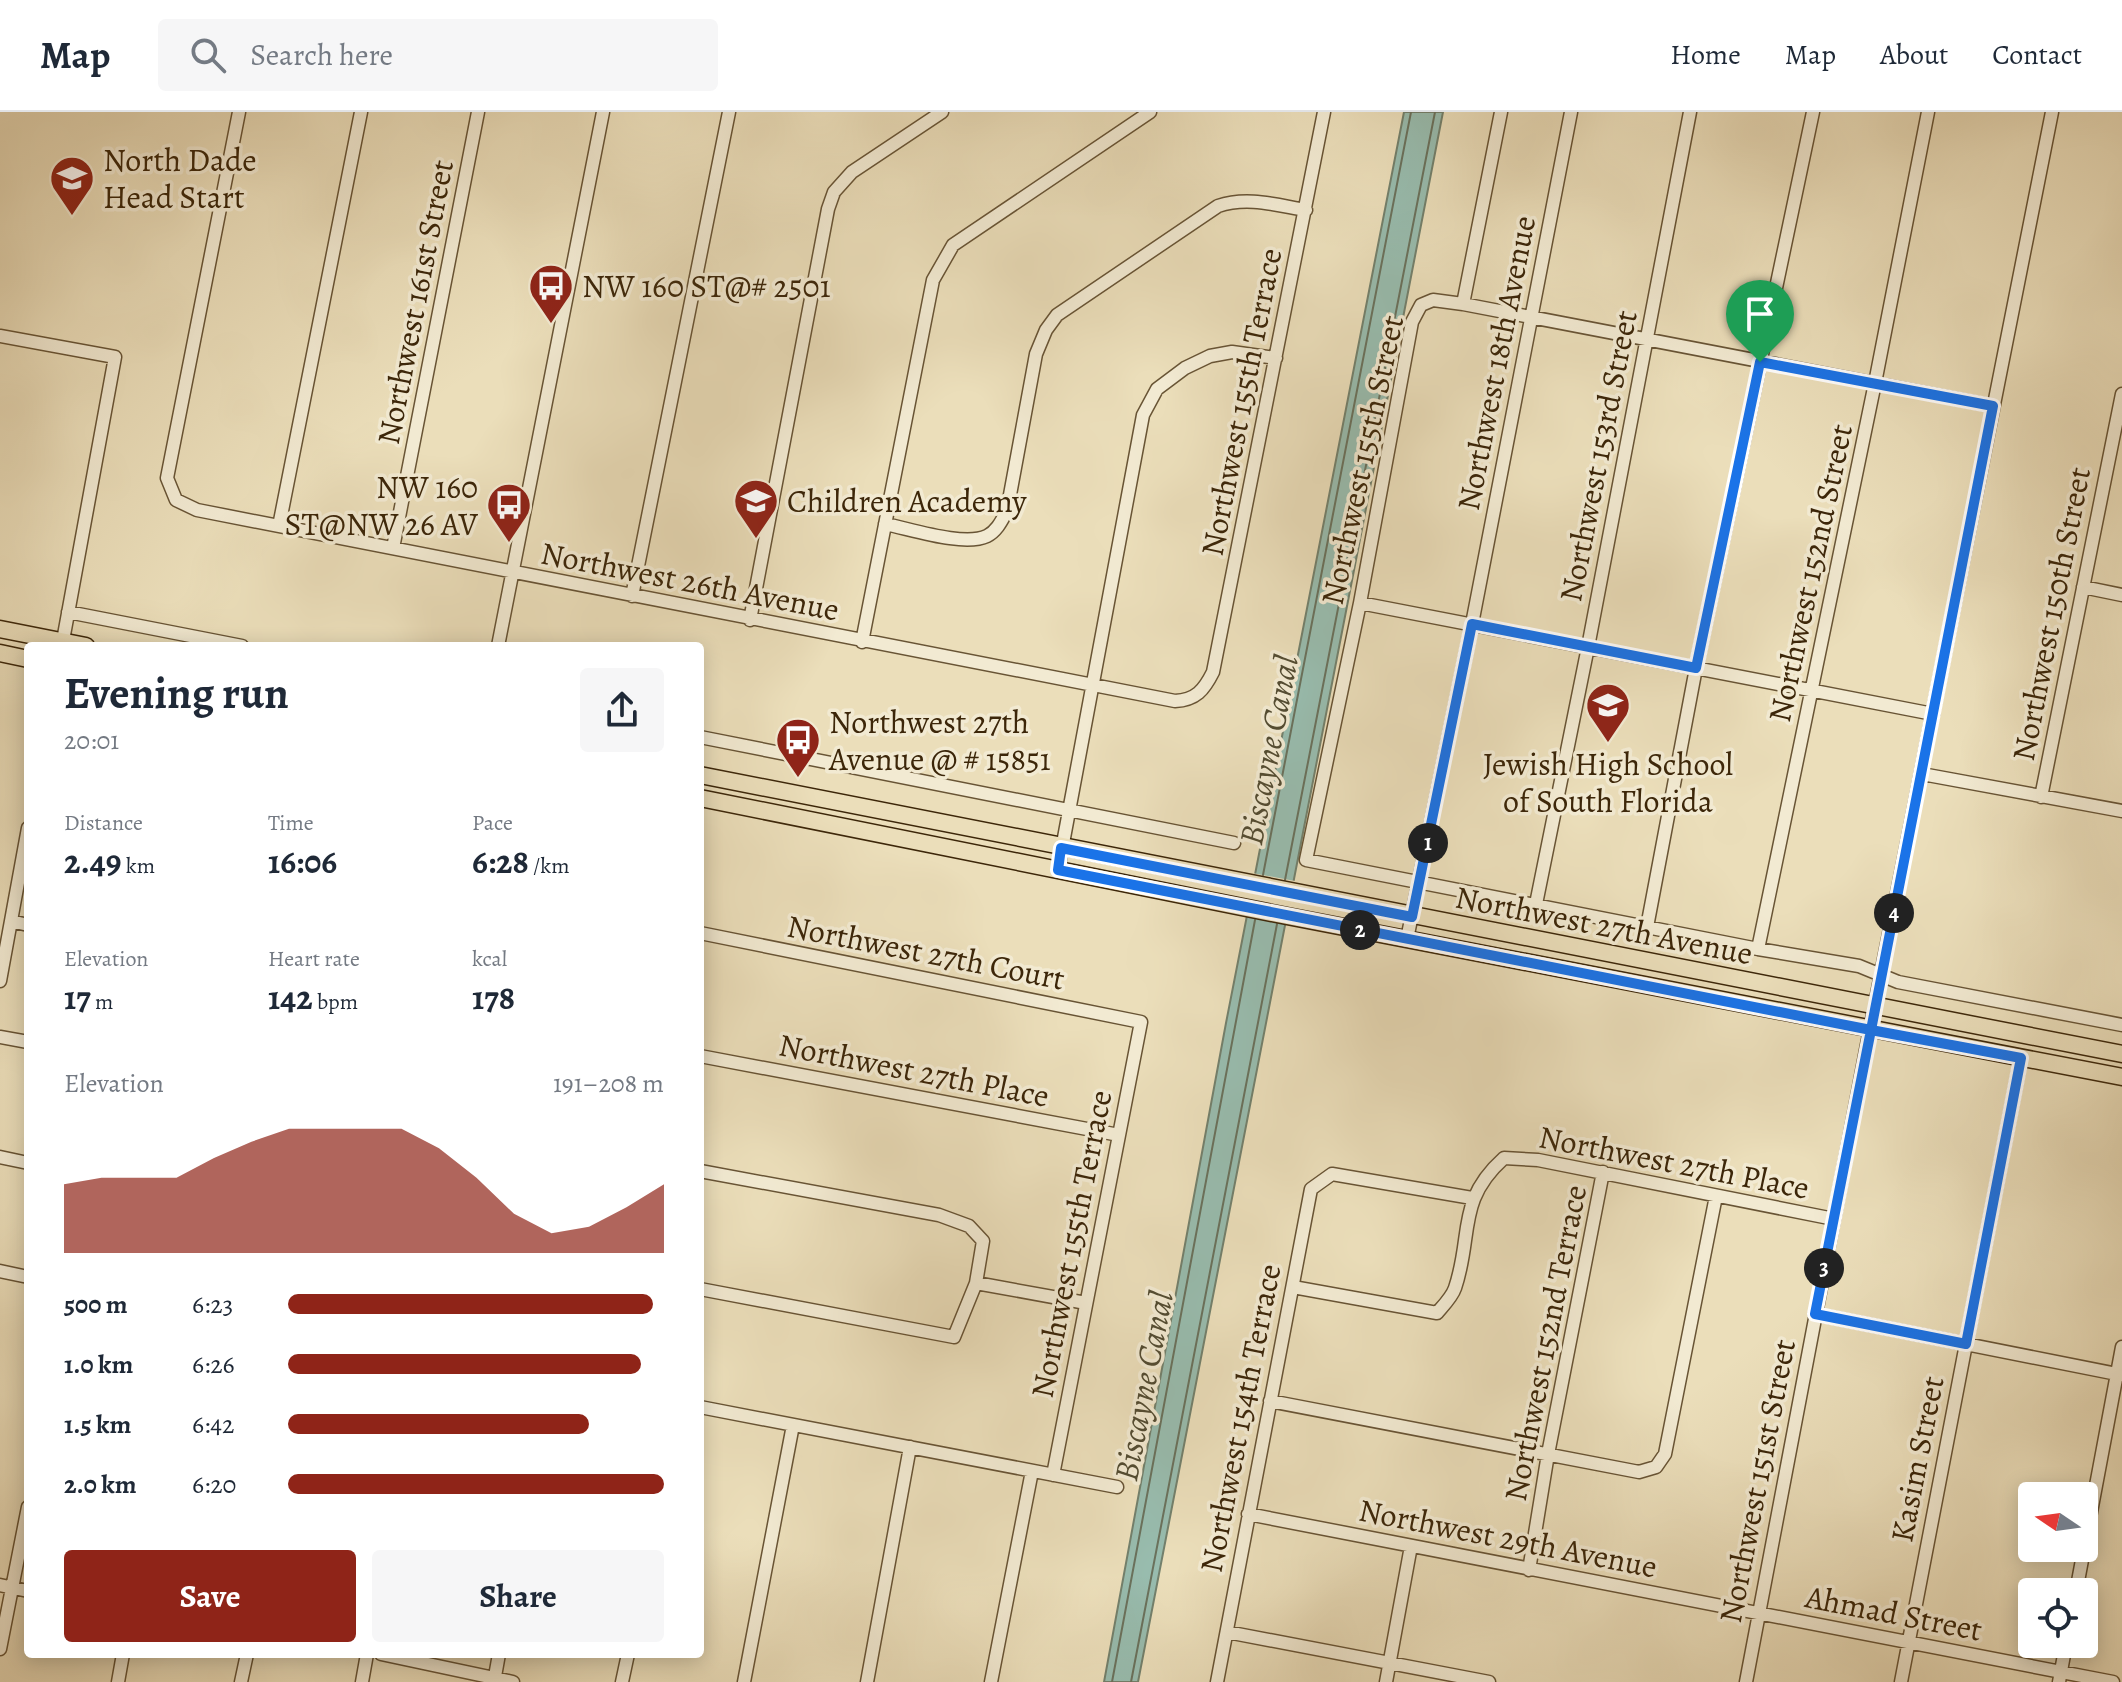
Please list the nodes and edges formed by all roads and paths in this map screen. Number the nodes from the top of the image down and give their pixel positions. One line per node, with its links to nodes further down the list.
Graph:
1 (239, 112): 26 (street, Northwest 26th Avenue)
2 (361, 112): 26 (street)
3 (478, 112): 27 (street, Northwest 161st Street)
4 (603, 112): 28 (street)
5 (729, 112): 31 (street)
6 (942, 112): 34 (street)
7 (1150, 112): 25 (street)
8 (1324, 112): 15 (street, Northwest 155th Terrace)
9 (1501, 112): 16 (street)
10 (1571, 112): 17 (street, Northwest 18th Avenue)
11 (1690, 112): 19 (street, Northwest 153rd Street)
12 (1813, 112): 21 (street)
13 (1928, 112): 22 (street, Northwest 152nd Street)
14 (2052, 112): 24 (street, Northwest 151st Street)
15 (1306, 210): 20 (street, Northwest 155th Terrace); 25 (street)
16 (1463, 304): 17 (street); 32 (street, Northwest 155th Street)
17 (1530, 319): 19 (street); 35 (street, Northwest 18th Avenue)
18 (0, 336): 33 (street)
19 (1646, 340): 21 (street); 42 (street, Northwest 153rd Street)
20 (1276, 358): 46 (street); 48 (street, Northwest 155th Terrace)
21 (1760, 362): 22 (street); 45 (street)
22 (1875, 383): 24 (street); 47 (street, Northwest 152nd Street)
23 (2122, 394): 29 (street, Northwest 150th Street)
24 (1993, 406): 49 (street, Northwest 151st Street)
25 (885, 524): 41 (street)
26 (279, 526): 27 (street, Northwest 26th Avenue)
27 (393, 548): 28 (street, Northwest 26th Avenue)
28 (513, 573): 31 (street, Northwest 26th Avenue); 40 (street)
29 (2083, 587): 30 (street); 55 (street, Northwest 150th Street)
30 (2122, 595)
31 (632, 596): 34 (street, Northwest 26th Avenue)
32 (1360, 603): 35 (street); 62 (street, Northwest 155th Street)
33 (68, 612): 38 (street); 39 (street)
34 (750, 620): 41 (street, Northwest 26th Avenue)
35 (1472, 624): 42 (street); 64 (street, Northwest 18th Avenue)
36 (0, 629): 37 (main road)
37 (54, 642)
38 (62, 642)
39 (222, 642)
40 (499, 642)
41 (862, 642): 46 (street, Northwest 26th Avenue)
42 (1588, 647): 45 (street); 65 (street, Northwest 153rd Street)
43 (0, 653): 44 (main road)
44 (24, 658)
45 (1696, 668): 47 (street); 69 (street)
46 (1092, 686): 48 (street, Northwest 26th Avenue); 58 (street)
47 (1813, 690): 49 (street); 72 (street, Northwest 152nd Street)
48 (1195, 697)
49 (1933, 714): 51 (street, Northwest 151st Street)
50 (704, 738): 58 (street)
51 (1922, 774): 55 (street); 76 (street, Northwest 151st Street)
52 (704, 776): 54 (main road, Northwest 27th Avenue)
53 (704, 785): 54 (main road)
54 (781, 792): 60 (main road, Northwest 27th Avenue)
55 (2041, 797): 57 (street)
56 (704, 799): 63 (main road, Northwest 27th Avenue)
57 (2122, 811)
58 (1068, 812): 59 (street); 60 (street)
59 (1234, 843)
60 (1061, 848): 63 (street); 66 (main road, Northwest 27th Avenue)
61 (24, 850): 67 (street)
62 (1306, 860): 64 (street, Northwest 27th Avenue)
63 (1058, 870): 71 (main road, Northwest 27th Avenue)
64 (1420, 881): 65 (street, Northwest 27th Avenue); 66 (street, Northwest 18th Avenue)
65 (1536, 904): 69 (street, Northwest 27th Avenue)
66 (1412, 917): 71 (street, Northwest 18th Avenue); 73 (main road, Northwest 27th Avenue)
67 (11, 921): 68 (street); 74 (street)
68 (24, 924)
69 (1647, 927): 72 (street, Northwest 27th Avenue)
70 (704, 934): 79 (street, Northwest 27th Court)
71 (1407, 939): 75 (main road, Northwest 27th Avenue)
72 (1758, 949): 76 (street, Northwest 27th Avenue)
73 (1599, 953): 75 (main road); 78 (main road, Northwest 27th Avenue)
74 (2, 964): 77 (street)
75 (1595, 975): 81 (main road, Northwest 27th Avenue)
76 (1882, 976): 78 (street, Northwest 151st Street); 80 (street, Northwest 27th Avenue)
77 (0, 981)
78 (1875, 1006): 81 (street, Northwest 151st Street); 84 (main road, Northwest 27th Avenue)
79 (1141, 1022): 88 (street, Northwest 155th Terrace)
80 (2122, 1025)
81 (1871, 1030): 86 (main road, Northwest 27th Avenue); 95 (street, Northwest 151st Street)
82 (0, 1037): 83 (street)
83 (24, 1041)
84 (2122, 1054)
85 (704, 1057): 88 (street, Northwest 27th Place)
86 (2021, 1058): 87 (main road, Northwest 27th Avenue); 103 (street, Kasim Street)
87 (2122, 1077)
88 (1119, 1135): 101 (street, Northwest 155th Terrace)
89 (0, 1157): 90 (street)
90 (24, 1162)
91 (704, 1172): 98 (street)
92 (1603, 1172): 93 (street, Northwest 27th Place); 94 (street, Northwest 27th Place); 110 (street, Northwest 152nd Terrace)
93 (1716, 1196): 95 (street, Northwest 27th Place); 110 (street)
94 (1472, 1198): 99 (street, Northwest 154th Terrace); 99 (street)
95 (1834, 1219): 102 (street, Northwest 151st Street)
96 (0, 1271): 97 (street)
97 (24, 1276)
98 (976, 1283): 100 (street); 101 (street)
99 (1293, 1287): 106 (street, Northwest 154th Terrace)
100 (704, 1290)
101 (1086, 1303): 112 (street, Northwest 155th Terrace)
102 (1815, 1314): 103 (street); 120 (street, Northwest 151st Street)
103 (1966, 1344): 105 (street); 122 (street, Kasim Street)
104 (2122, 1347): 105 (street)
105 (2120, 1374): 118 (street)
106 (1270, 1401): 110 (street); 114 (street, Northwest 154th Terrace)
107 (704, 1408): 108 (street)
108 (793, 1425): 109 (street); 138 (street)
109 (910, 1447): 111 (street); 139 (street)
110 (1548, 1454): 117 (street, Northwest 152nd Terrace)
111 (1032, 1471): 112 (street); 140 (street)
112 (1053, 1475): 113 (street)
113 (1117, 1487)
114 (1248, 1514): 116 (street, Northwest 29th Avenue); 121 (street, Northwest 154th Terrace)
115 (24, 1521): 119 (street)
116 (1411, 1546): 117 (street, Northwest 29th Avenue); 130 (street)
117 (1529, 1570): 120 (street, Northwest 29th Avenue)
118 (2079, 1578)
119 (6, 1586): 123 (street)
120 (1758, 1613): 122 (street, Ahmad Street); 144 (street, Northwest 151st Street)
121 (1227, 1632): 130 (street); 141 (street, Northwest 154th Terrace)
122 (1908, 1642): 131 (street, Ahmad Street); 145 (street, Kasim Street)
123 (0, 1649)
124 (122, 1658): 133 (street)
125 (246, 1658): 134 (street)
126 (366, 1658): 135 (street)
127 (398, 1658): 132 (street)
128 (498, 1658): 132 (street)
129 (627, 1658): 137 (street)
130 (1390, 1664): 142 (street); 143 (street)
131 (2060, 1677): 146 (street, Ahmad Street)
132 (494, 1680): 136 (street)
133 (118, 1682)
134 (241, 1682)
135 (362, 1682)
136 (513, 1682)
137 (622, 1682)
138 (744, 1682)
139 (867, 1682)
140 (991, 1682)
141 (1217, 1682)
142 (1386, 1682)
143 (1489, 1682)
144 (1746, 1682)
145 (1901, 1682)
146 (2113, 1682)

